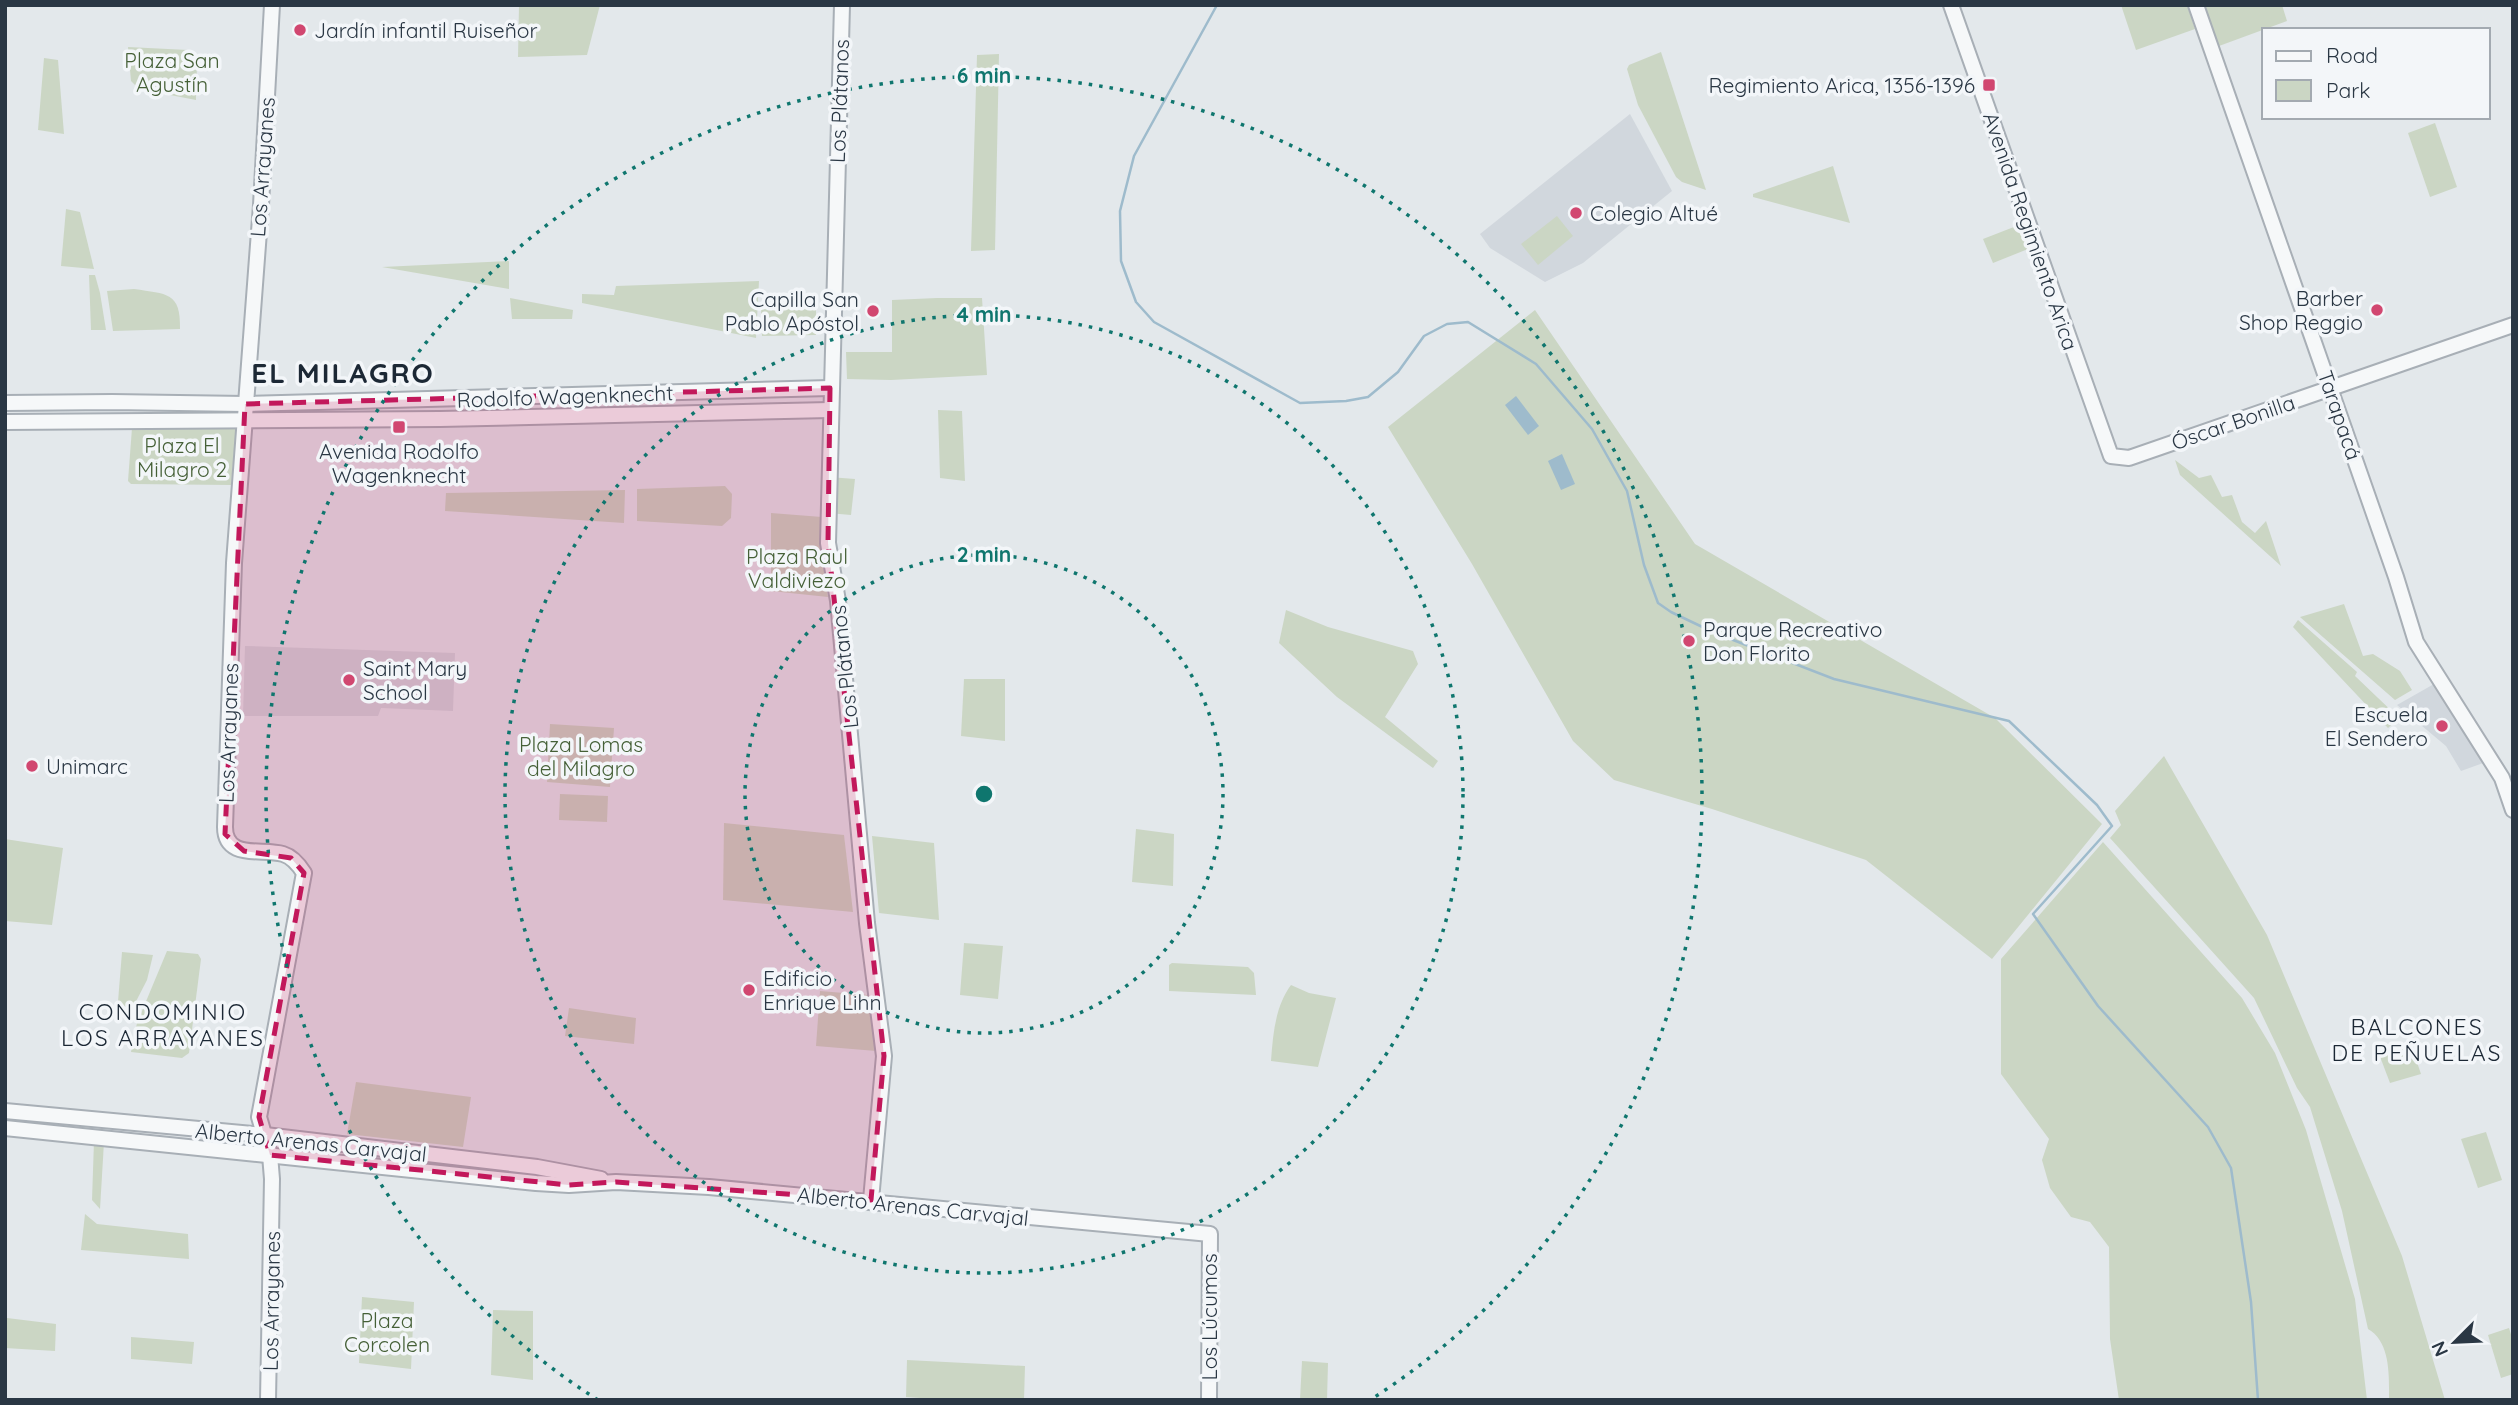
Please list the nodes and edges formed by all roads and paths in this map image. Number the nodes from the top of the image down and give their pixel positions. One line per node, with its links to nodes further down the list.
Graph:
1 (272, 5): 9 (street, Los Arrayanes)
2 (842, 5): 6 (street, Los Plátanos)
3 (1951, 5): 13 (street, Avenida Regimiento Arica)
4 (2196, 5): 7 (street, Tarapacá)
5 (2513, 325): 7 (street, Óscar Bonilla)
6 (830, 388): 9 (street, Rodolfo Wagenknecht); 10 (street, Los Plátanos)
7 (2330, 388): 13 (street, Óscar Bonilla); 14 (street, Tarapacá)
8 (5, 403): 9 (street, Rodolfo Wagenknecht)
9 (245, 404): 11 (street, Los Arrayanes)
10 (830, 410): 11 (street, Rodolfo Wagenknecht); 20 (street, Los Plátanos)
11 (243, 421): 12 (street, Rodolfo Wagenknecht); 17 (street, Los Arrayanes)
12 (5, 422)
13 (2111, 456)
14 (2513, 810)
15 (5, 1111): 17 (street, Alberto Arenas Carvajal)
16 (5, 1128): 18 (street, Alberto Arenas Carvajal)
17 (265, 1135): 18 (street, Los Arrayanes); 19 (street, Alberto Arenas Carvajal)
18 (270, 1155): 19 (street, Alberto Arenas Carvajal); 22 (street, Los Arrayanes)
19 (616, 1182): 20 (street, Alberto Arenas Carvajal)
20 (871, 1200): 21 (street, Alberto Arenas Carvajal)
21 (1210, 1234): 23 (street, Los Lúcumos)
22 (268, 1400)
23 (1209, 1400)

